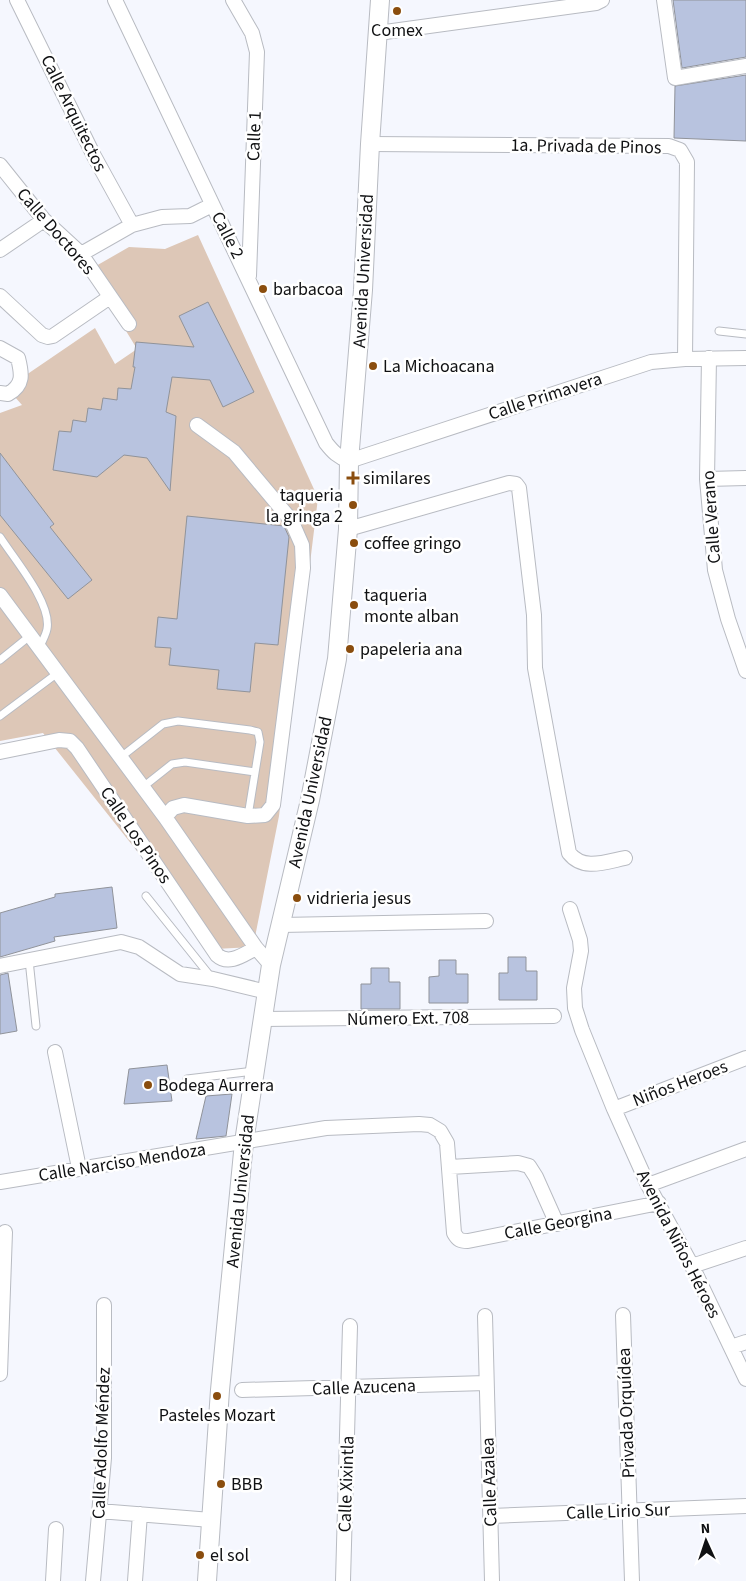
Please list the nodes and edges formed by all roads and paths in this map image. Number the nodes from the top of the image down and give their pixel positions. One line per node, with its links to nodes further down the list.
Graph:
1 (17, 0): 13 (street, Calle Arquitectos)
2 (115, 0): 11 (street, Calle 2)
3 (233, 0): 16 (street, Calle 1)
4 (380, 0): 7 (street, Avenida Universidad)
5 (602, 0): 7 (street)
6 (664, 0): 8 (street)
7 (378, 33): 9 (street, Avenida Universidad)
8 (746, 66)
9 (370, 144): 23 (street, 1a. Privada de Pinos); 28 (street, Avenida Universidad)
10 (0, 165): 12 (street, Calle Doctores)
11 (212, 204): 13 (street); 16 (street, Calle 2)
12 (44, 220): 14 (street); 15 (street, Calle Doctores)
13 (132, 225): 15 (street)
14 (0, 250)
15 (81, 254): 18 (street, Calle Doctores)
16 (249, 277): 28 (street, Calle 2)
17 (0, 296): 18 (street)
18 (110, 297): 19 (street, Calle Doctores)
19 (129, 324)
20 (719, 331): 21 (lane)
21 (746, 334)
22 (0, 348): 26 (street)
23 (685, 358): 24 (street, Calle Primavera); 28 (street, Calle Primavera)
24 (709, 358): 25 (street, Calle Primavera); 30 (street, Calle Verano)
25 (746, 358)
26 (0, 393)
27 (197, 425): 44 (street)
28 (349, 462): 31 (street, Avenida Universidad)
29 (746, 478): 30 (street)
30 (707, 479): 37 (street, Calle Verano)
31 (348, 529): 46 (street); 50 (street, Avenida Universidad)
32 (0, 538): 35 (lane)
33 (2, 603): 34 (street)
34 (31, 635): 35 (street); 36 (lane)
35 (40, 647): 38 (street)
36 (0, 660)
37 (746, 671)
38 (59, 672): 39 (lane); 41 (street)
39 (0, 716)
40 (0, 752): 51 (street, Calle Los Pinos)
41 (121, 757): 42 (lane); 43 (street)
42 (255, 772): 43 (lane); 44 (lane)
43 (143, 787): 45 (street)
44 (248, 816): 45 (street)
45 (165, 817): 51 (street)
46 (625, 858)
47 (146, 896): 55 (lane)
48 (570, 909): 64 (street, Avenida Niños Héroes)
49 (486, 921): 50 (street)
50 (281, 925): 53 (street, Avenida Universidad)
51 (256, 948): 53 (street)
52 (29, 960): 54 (street); 55 (street); 59 (lane)
53 (271, 965): 56 (street, Avenida Universidad)
54 (0, 966)
55 (213, 979): 56 (street)
56 (267, 992): 58 (street, Avenida Universidad)
57 (554, 1016): 58 (street, Número Ext. 708)
58 (262, 1020): 62 (street, Avenida Universidad)
59 (36, 1026)
60 (55, 1052): 68 (street)
61 (746, 1058): 64 (street, Niños Heroes)
62 (254, 1071): 63 (lane); 65 (street, Avenida Universidad)
63 (187, 1079)
64 (614, 1109): 70 (street, Avenida Niños Héroes)
65 (244, 1142): 67 (street, Calle Narciso Mendoza); 68 (street, Calle Narciso Mendoza); 93 (street, Avenida Universidad)
66 (746, 1149): 70 (street)
67 (450, 1167): 72 (street); 74 (street, Calle Narciso Mendoza)
68 (79, 1168): 69 (street, Calle Narciso Mendoza)
69 (0, 1182)
70 (648, 1185): 71 (street, Avenida Niños Héroes)
71 (659, 1203): 72 (street, Calle Georgina); 76 (street, Avenida Niños Héroes)
72 (557, 1224): 74 (street, Calle Georgina)
73 (5, 1232): 83 (street)
74 (457, 1238)
75 (746, 1248): 76 (street)
76 (692, 1266): 82 (street, Avenida Niños Héroes)
77 (104, 1305): 90 (street, Calle Adolfo Méndez)
78 (622, 1315): 89 (street, Privada Orquídea)
79 (485, 1316): 85 (street, Calle Azalea)
80 (350, 1326): 86 (street, Calle Xixintla)
81 (746, 1342): 82 (street)
82 (731, 1347): 84 (street, Avenida Niños Héroes)
83 (0, 1374)
84 (746, 1379)
85 (486, 1383): 86 (street, Calle Azucena); 92 (street, Calle Azalea)
86 (348, 1388): 87 (street, Calle Azucena); 99 (street, Calle Xixintla)
87 (242, 1390)
88 (746, 1506): 89 (street, Calle Lirio Sur)
89 (630, 1510): 92 (street, Calle Lirio Sur); 101 (street, Privada Orquídea)
90 (99, 1511): 91 (street); 96 (street, Calle Adolfo Méndez)
91 (140, 1514): 93 (street); 97 (street)
92 (491, 1516): 100 (street, Calle Azalea)
93 (211, 1520): 98 (street, Avenida Universidad)
94 (56, 1529): 95 (street)
95 (53, 1581)
96 (94, 1581)
97 (135, 1581)
98 (207, 1581)
99 (343, 1581)
100 (492, 1581)
101 (632, 1581)

